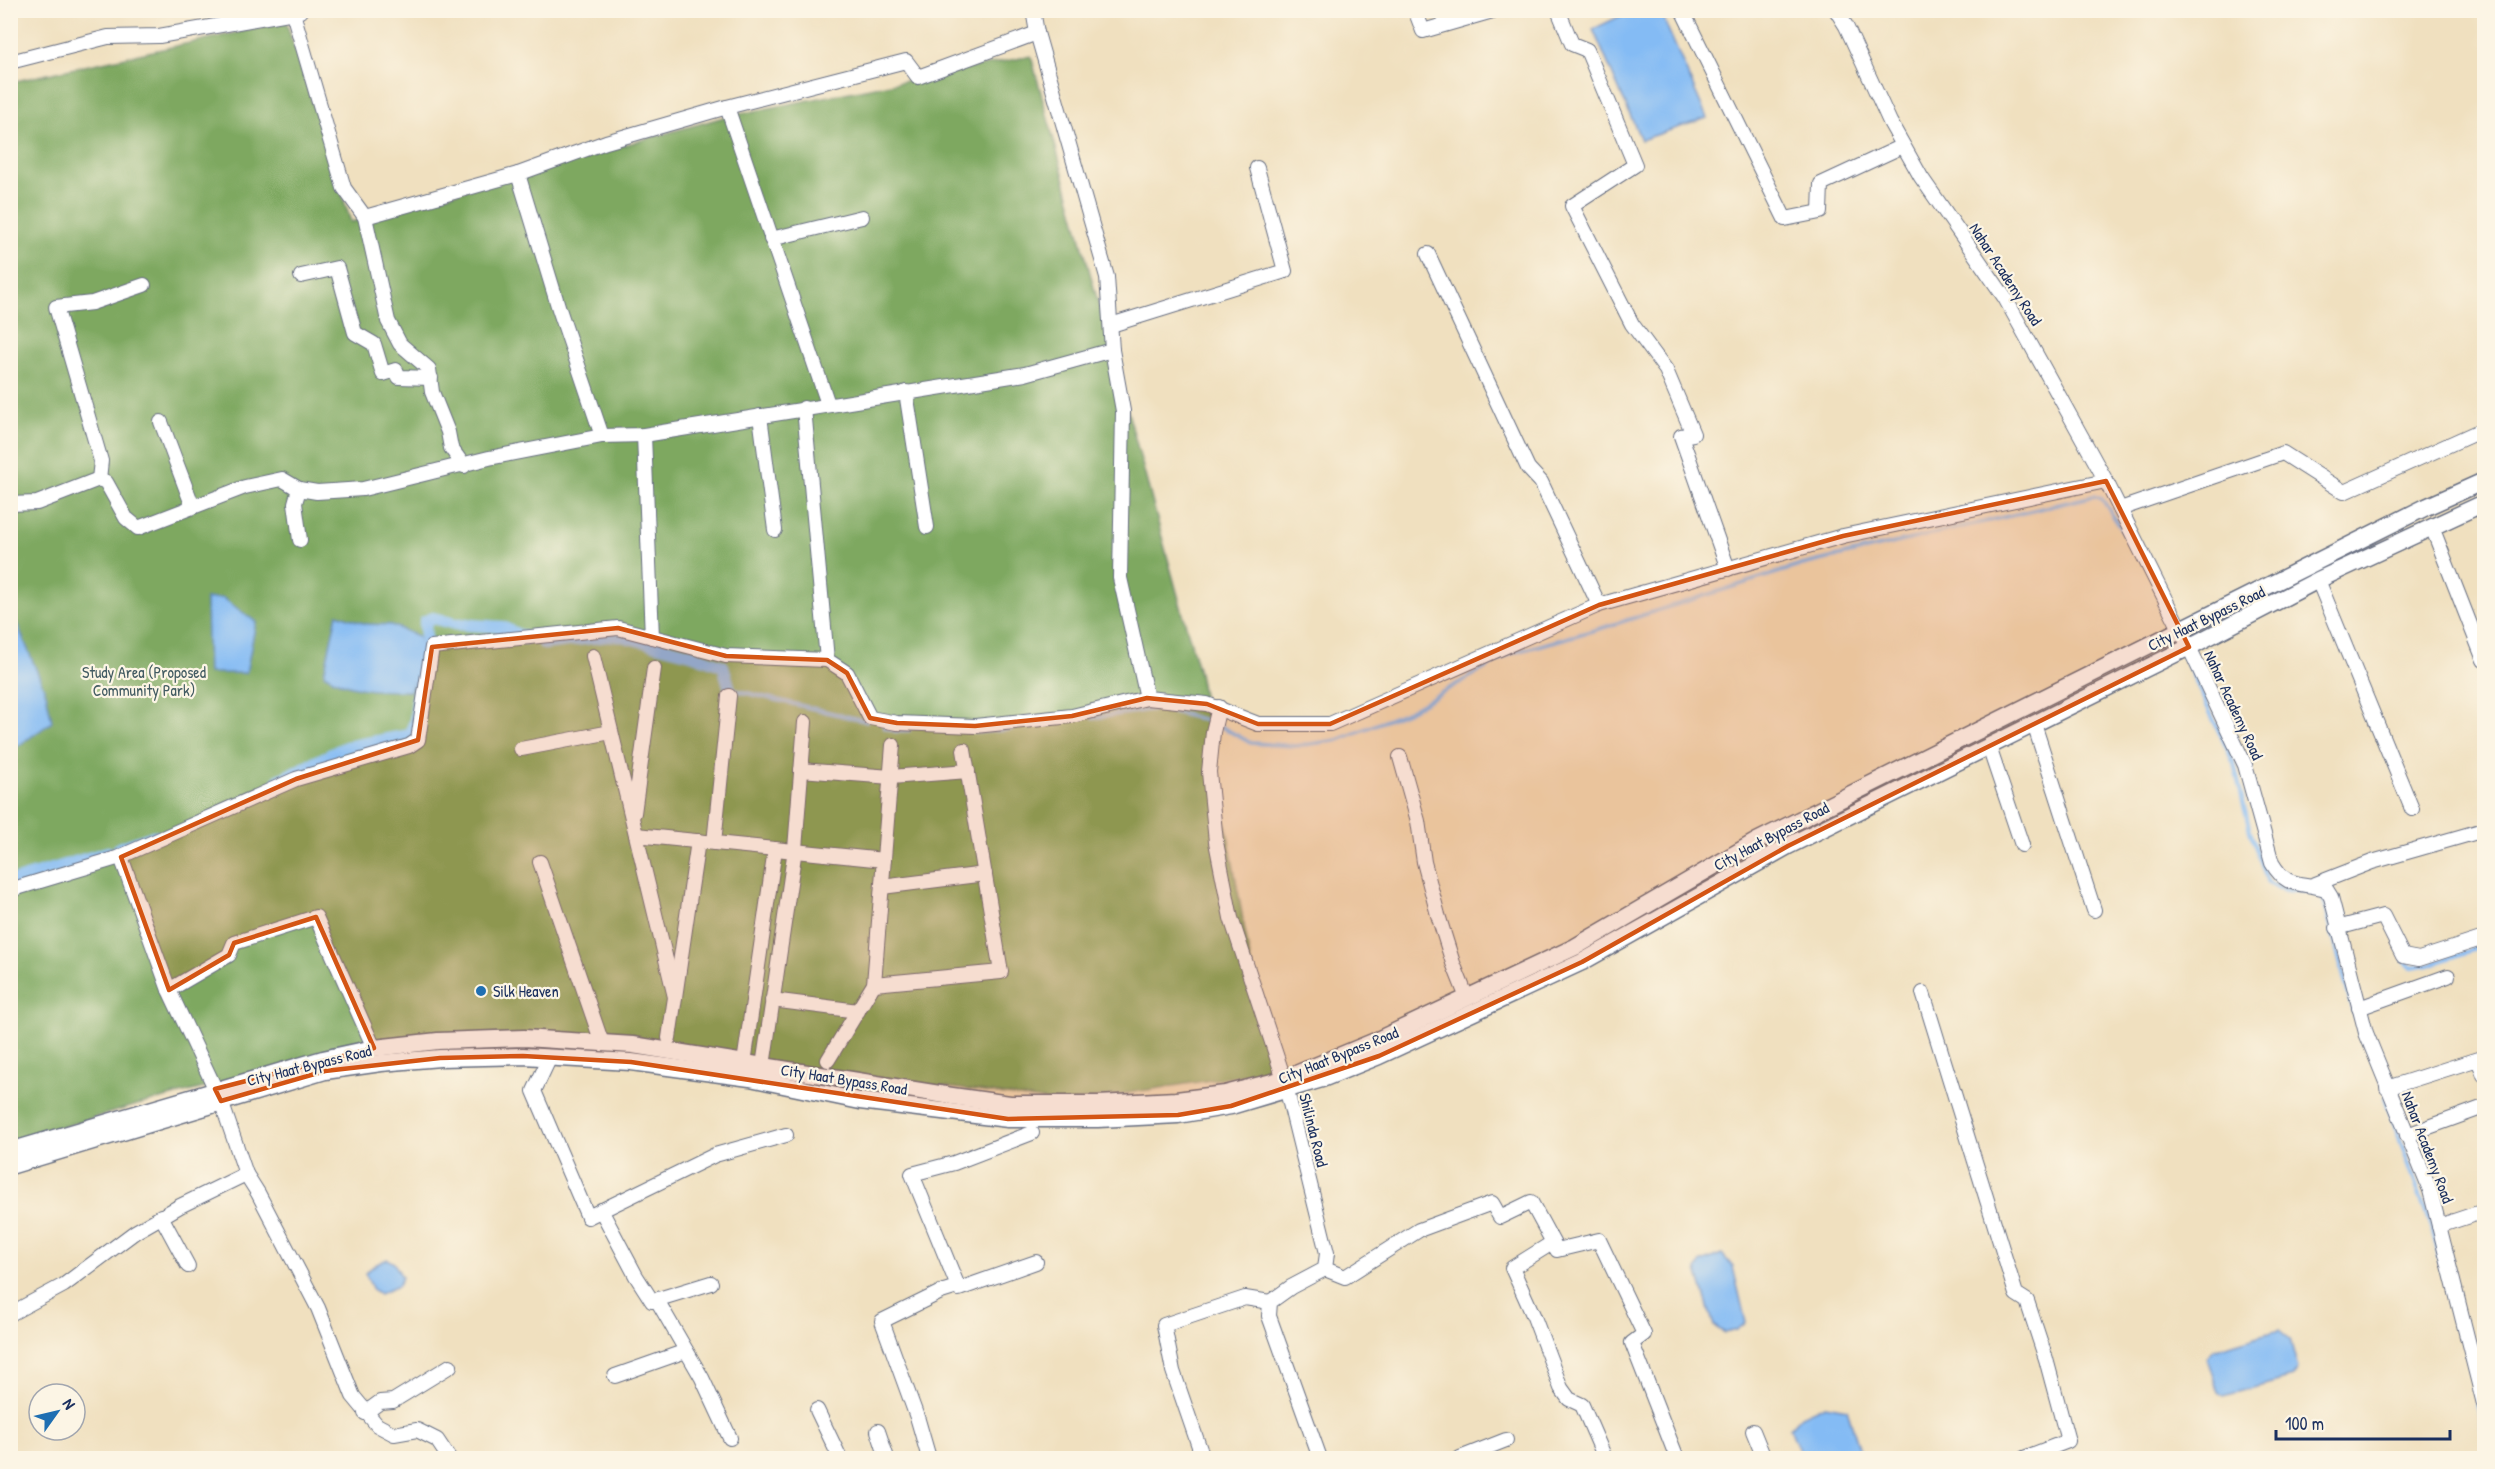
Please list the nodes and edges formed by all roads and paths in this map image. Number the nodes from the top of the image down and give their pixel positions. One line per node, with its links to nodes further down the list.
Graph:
1 (1033, 10): 8 (street)
2 (1415, 10): 3 (street)
3 (1496, 10)
4 (1558, 10): 44 (street)
5 (1682, 10): 11 (street)
6 (1836, 10): 11 (street, Nahar Academy Road)
7 (297, 12): 9 (street); 14 (street)
8 (1037, 33): 10 (street); 20 (street)
9 (10, 62)
10 (727, 107): 13 (street); 16 (street)
11 (1903, 146): 34 (street, Nahar Academy Road)
12 (1257, 168): 20 (street)
13 (518, 174): 14 (street); 30 (street)
14 (365, 217): 22 (street)
15 (862, 217): 16 (street)
16 (771, 239): 24 (street)
17 (1428, 255): 46 (street)
18 (301, 276): 22 (street)
19 (144, 285): 32 (street)
20 (1111, 325): 21 (street)
21 (1112, 350): 23 (street); 55 (street)
22 (430, 378): 31 (street)
23 (906, 392): 24 (street); 40 (street)
24 (828, 405): 25 (street)
25 (804, 408): 26 (street); 51 (street)
26 (760, 416): 29 (street); 42 (street)
27 (161, 422): 38 (street)
28 (2484, 429): 39 (street)
29 (644, 435): 30 (street); 48 (street)
30 (602, 436): 31 (street)
31 (464, 466): 35 (street)
32 (99, 479): 37 (street); 38 (street)
33 (2484, 480): 47 (main road, City Haat Bypass Road)
34 (2106, 481): 39 (street, Nahar Academy Road); 44 (street)
35 (299, 489): 38 (street); 43 (street)
36 (2484, 502): 41 (main road, City Haat Bypass Road)
37 (10, 504)
38 (193, 507)
39 (2120, 509): 47 (street, Nahar Academy Road)
40 (927, 527)
41 (2432, 527): 45 (main road, City Haat Bypass Road); 52 (street)
42 (775, 530)
43 (300, 540)
44 (1728, 569): 46 (street)
45 (2318, 580): 49 (main road, City Haat Bypass Road); 68 (street)
46 (1599, 605): 56 (street)
47 (2181, 630): 49 (street, Nahar Academy Road); 91 (main road, City Haat Bypass Road)
48 (652, 637): 51 (street); 76 (street)
49 (2189, 647): 58 (main road, City Haat Bypass Road); 80 (street, Nahar Academy Road)
50 (593, 656): 59 (street)
51 (827, 660): 55 (street)
52 (2484, 660)
53 (654, 669): 69 (street)
54 (729, 696): 72 (street)
55 (1148, 698): 56 (street)
56 (1218, 710): 103 (street, Shilinda Road)
57 (805, 722): 65 (street)
58 (2034, 724): 61 (main road, City Haat Bypass Road); 83 (street)
59 (611, 732): 62 (street); 69 (street)
60 (893, 745): 67 (street)
61 (1989, 747): 73 (street); 103 (main road, City Haat Bypass Road)
62 (521, 749)
63 (964, 750): 66 (street)
64 (1400, 757): 91 (street)
65 (801, 770): 67 (street); 75 (street)
66 (968, 771): 67 (street); 79 (street)
67 (891, 777): 77 (street)
68 (2412, 809)
69 (635, 828): 71 (street); 90 (street)
70 (2484, 830): 80 (street)
71 (698, 841): 72 (street); 90 (street)
72 (714, 843): 74 (street)
73 (2022, 845)
74 (775, 849): 75 (street); 100 (street)
75 (795, 851): 77 (street); 92 (street)
76 (121, 856): 82 (street); 88 (street)
77 (884, 861): 81 (street)
78 (540, 862): 96 (street)
79 (985, 874): 81 (street); 87 (street)
80 (2313, 885): 84 (street, Nahar Academy Road)
81 (882, 887): 87 (street)
82 (10, 890)
83 (2094, 910)
84 (2337, 928): 85 (street); 93 (street, Nahar Academy Road)
85 (2484, 938)
86 (2448, 976): 93 (street)
87 (874, 984): 94 (street)
88 (170, 990): 97 (street); 105 (street)
89 (1923, 993): 146 (street)
90 (675, 997): 95 (street)
91 (1467, 998): 103 (main road, City Haat Bypass Road)
92 (772, 1000): 94 (street); 101 (street)
93 (2359, 1008): 104 (street, Nahar Academy Road)
94 (858, 1011): 99 (street)
95 (669, 1038)
96 (602, 1043): 97 (main road, City Haat Bypass Road); 100 (main road, City Haat Bypass Road)
97 (374, 1048): 105 (main road, City Haat Bypass Road)
98 (550, 1057): 103 (main road, City Haat Bypass Road); 105 (main road, City Haat Bypass Road); 113 (street)
99 (828, 1060)
100 (744, 1063): 101 (main road, City Haat Bypass Road)
101 (763, 1066): 103 (main road, City Haat Bypass Road)
102 (2484, 1076): 104 (street)
103 (1286, 1085): 120 (street, Shilinda Road)
104 (2387, 1088): 109 (street, Nahar Academy Road)
105 (218, 1095): 110 (main road, City Haat Bypass Road); 111 (main road, City Haat Bypass Road); 112 (street)
106 (2484, 1107): 109 (street)
107 (1032, 1133): 122 (street)
108 (786, 1135): 113 (street)
109 (2407, 1135): 116 (street, Nahar Academy Road)
110 (10, 1151)
111 (10, 1166)
112 (246, 1174): 115 (street); 131 (street)
113 (601, 1210): 123 (street)
114 (2484, 1211): 116 (street)
115 (161, 1216): 119 (street); 125 (street)
116 (2439, 1226): 129 (street, Nahar Academy Road)
117 (1552, 1243): 120 (street); 143 (street); 144 (street)
118 (1036, 1262): 122 (street)
119 (188, 1266)
120 (1325, 1269): 124 (street)
121 (711, 1283): 123 (street)
122 (957, 1287): 139 (street)
123 (657, 1300): 126 (street)
124 (1270, 1302): 140 (street); 141 (street)
125 (10, 1314)
126 (686, 1351): 128 (street); 134 (street)
127 (450, 1366): 131 (street)
128 (615, 1376)
129 (2484, 1404)
130 (817, 1410): 137 (street)
131 (365, 1413): 136 (street)
132 (878, 1431): 138 (street)
133 (1753, 1431): 145 (street)
134 (730, 1438)
135 (1506, 1440): 142 (street)
136 (449, 1458)
137 (840, 1458)
138 (887, 1458)
139 (929, 1458)
140 (1203, 1458)
141 (1320, 1458)
142 (1460, 1458)
143 (1605, 1458)
144 (1677, 1458)
145 (1764, 1458)
146 (2024, 1458)

